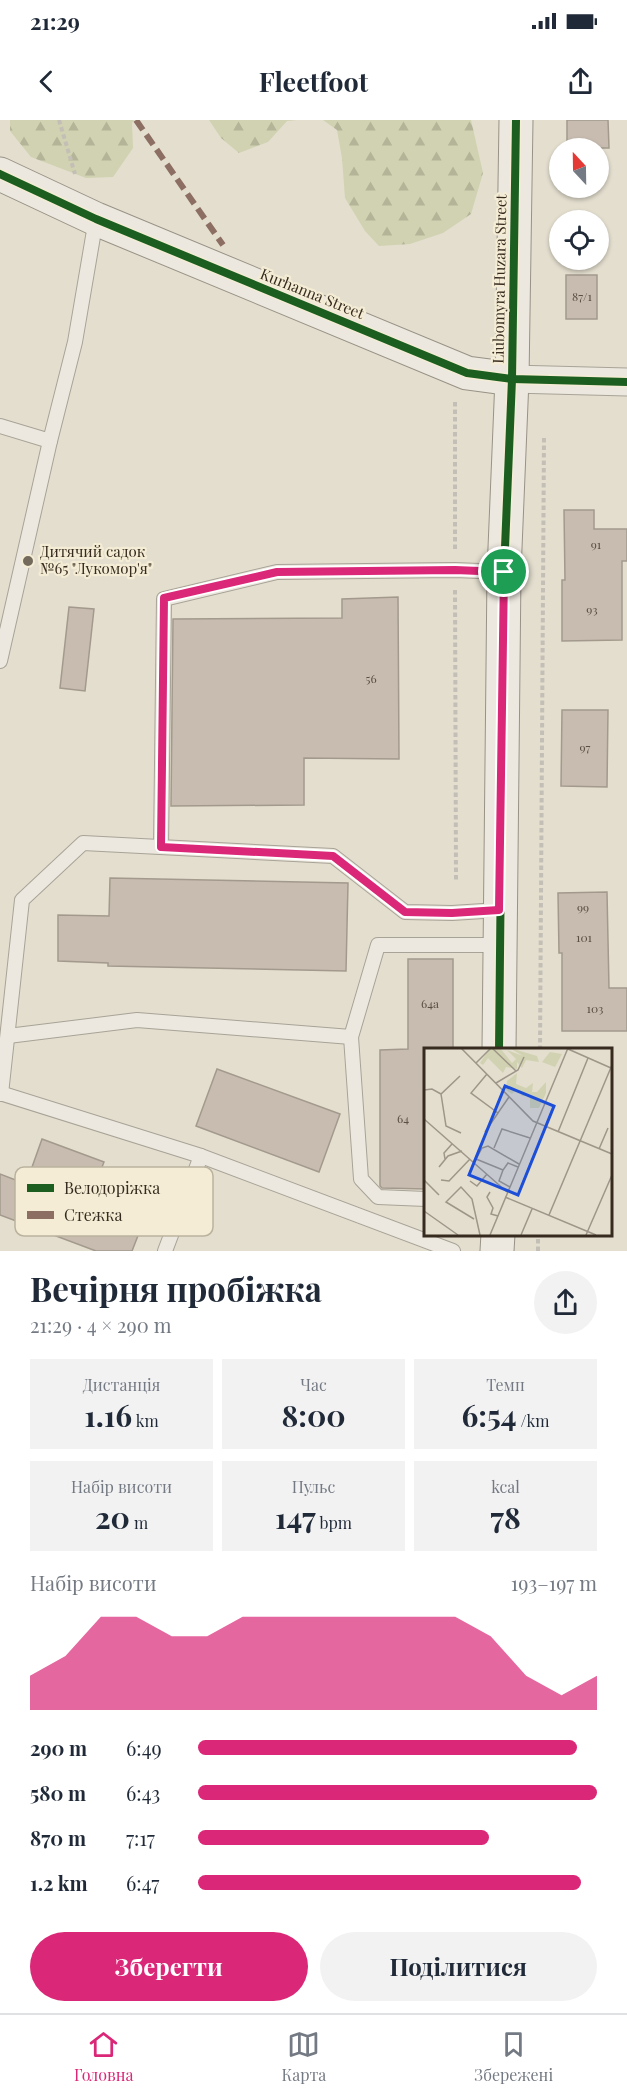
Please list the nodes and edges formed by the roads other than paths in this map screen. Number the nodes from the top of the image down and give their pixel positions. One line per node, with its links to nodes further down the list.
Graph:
1 (516, 120): 4 (street, Liubomyra Huzara Street)
2 (0, 174): 3 (street, Kurhanna Street)
3 (96, 219): 4 (street, Kurhanna Street); 7 (lane)
4 (512, 379): 5 (street, Kurhanna Street); 8 (street, Liubomyra Huzara Street)
5 (627, 382)
6 (0, 426): 7 (lane)
7 (50, 441): 9 (lane)
8 (504, 572): 10 (lane); 11 (street, Liubomyra Huzara Street)
9 (0, 661)
10 (161, 847): 11 (lane); 13 (lane)
11 (499, 910): 12 (street, Liubomyra Huzara Street)
12 (498, 945): 14 (lane); 15 (street, Liubomyra Huzara Street)
13 (8, 1036): 14 (lane); 16 (lane)
14 (351, 1037): 19 (lane)
15 (499, 1048)
16 (1, 1094): 17 (lane)
17 (201, 1156): 18 (lane); 23 (lane)
18 (197, 1167)
19 (424, 1199)
20 (171, 1236): 22 (lane)
21 (498, 1236): 24 (street)
22 (165, 1251)
23 (453, 1251)
24 (497, 1251)

